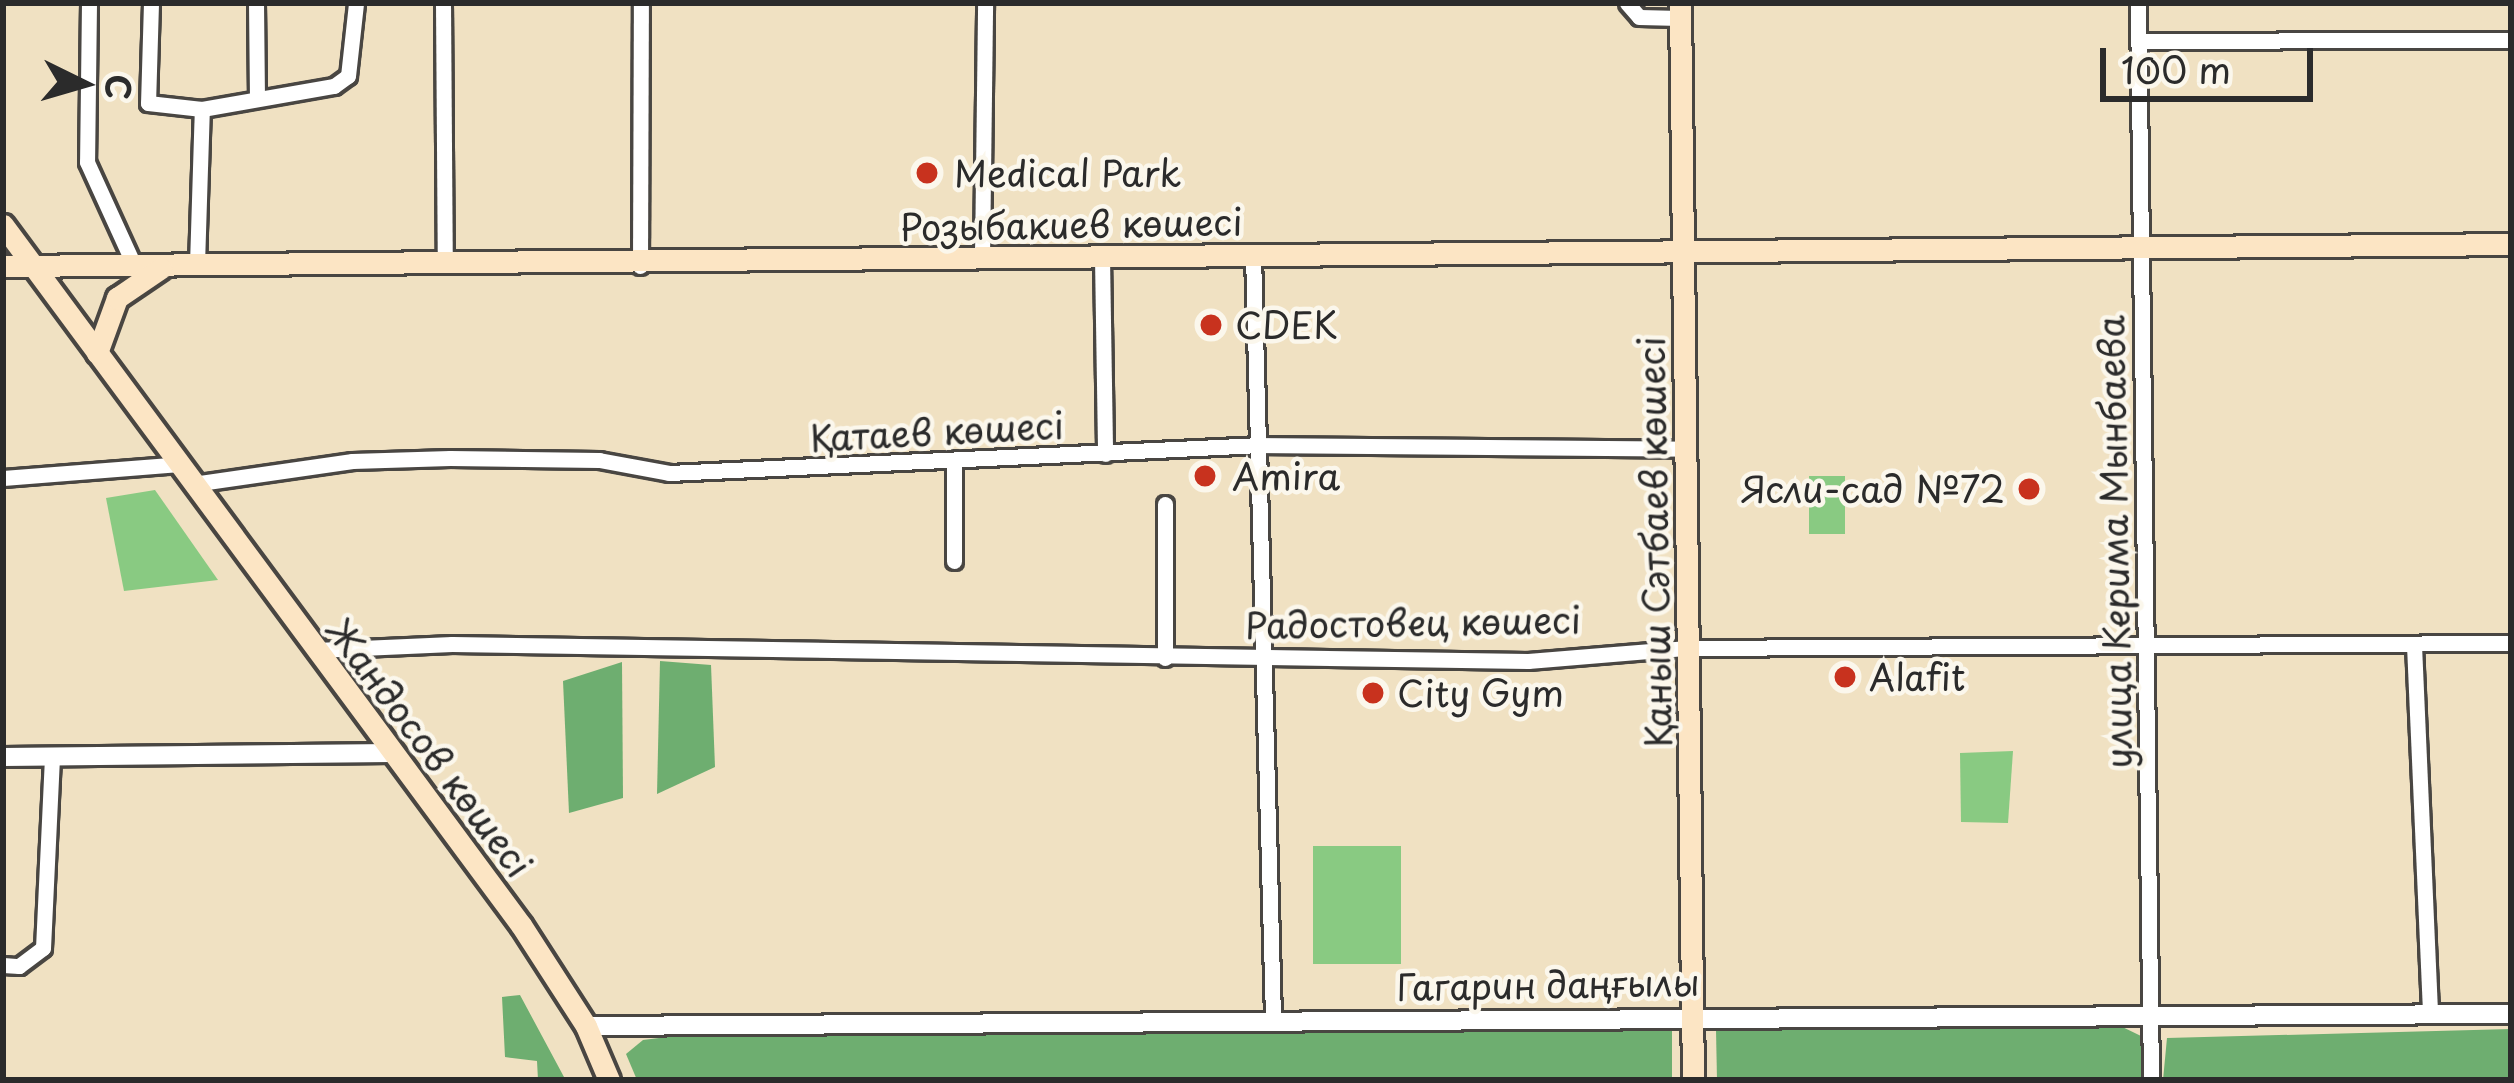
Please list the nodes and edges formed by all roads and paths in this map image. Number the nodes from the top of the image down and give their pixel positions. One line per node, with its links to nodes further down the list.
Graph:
1 (89, 3): 22 (street)
2 (151, 3): 14 (street)
3 (256, 3): 13 (street)
4 (356, 3): 13 (street)
5 (443, 3): 24 (street)
6 (641, 3): 27 (street)
7 (985, 3): 21 (street)
8 (1627, 3): 10 (street)
9 (2138, 3): 12 (street, улица Керима Мынбаева)
10 (1680, 11): 18 (main road, Қаныш Сәтбаев көшесі)
11 (2511, 40): 12 (street)
12 (2138, 41): 17 (street, улица Керима Мынбаева)
13 (257, 98): 14 (street)
14 (202, 109): 23 (street)
15 (3, 225): 26 (main road)
16 (2511, 244): 17 (main road, Розыбакиев көшесі)
17 (2140, 247): 18 (main road, Розыбакиев көшесі); 41 (street, улица Керима Мынбаева)
18 (1683, 253): 19 (main road, Розыбакиев көшесі); 30 (main road, Қаныш Сәтбаев көшесі)
19 (1253, 254): 20 (main road, Розыбакиев көшесі); 29 (street)
20 (1102, 257): 21 (main road, Розыбакиев көшесі); 31 (street)
21 (982, 258): 27 (main road, Розыбакиев көшесі)
22 (133, 263): 23 (main road, Розыбакиев көшесі); 26 (main road, Розыбакиев көшесі)
23 (186, 263): 24 (main road, Розыбакиев көшесі); 28 (main road)
24 (445, 265): 27 (main road, Розыбакиев көшесі)
25 (3, 266): 26 (main road, Розыбакиев көшесі)
26 (34, 266): 28 (main road)
27 (640, 266)
28 (97, 353): 33 (main road)
29 (1260, 445): 30 (street, Қатаев көшесі); 31 (street, Қатаев көшесі); 43 (street)
30 (1686, 449): 40 (main road, Қаныш Сәтбаев көшесі)
31 (1105, 454): 32 (street, Қатаев көшесі)
32 (954, 460): 35 (street, Қатаев көшесі); 37 (street)
33 (178, 464): 34 (street); 35 (main road, Жандосов көшесі)
34 (3, 478)
35 (193, 484): 42 (main road, Жандосов көшесі)
36 (1166, 504): 44 (street)
37 (954, 561)
38 (2511, 644): 39 (street, Радостовец көшесі)
39 (2414, 645): 41 (street, Радостовец көшесі); 49 (street)
40 (1688, 648): 41 (street, Радостовец көшесі); 43 (street, Радостовец көшесі); 51 (main road, Қаныш Сәтбаев көшесі)
41 (2144, 649): 52 (street, улица Керима Мынбаева)
42 (316, 650): 44 (street, Радостовец көшесі); 45 (main road, Жандосов көшесі)
43 (1265, 657): 44 (street, Радостовец көшесі); 53 (street)
44 (1165, 658)
45 (392, 752): 47 (street); 54 (main road, Жандосов көшесі)
46 (3, 757): 47 (street)
47 (52, 757): 48 (street)
48 (3, 965)
49 (2430, 1014): 50 (street, Гагарин даңғылы); 52 (street, Гагарин даңғылы)
50 (2511, 1014)
51 (1692, 1015): 52 (street, Гагарин даңғылы); 53 (street, Гагарин даңғылы); 56 (main road, Қаныш Сәтбаев көшесі)
52 (2152, 1016): 57 (street, улица Керима Мынбаева)
53 (1273, 1020): 54 (street, Гагарин даңғылы)
54 (586, 1026): 55 (main road, Жандосов көшесі)
55 (609, 1080)
56 (1693, 1080)
57 (2151, 1080)

